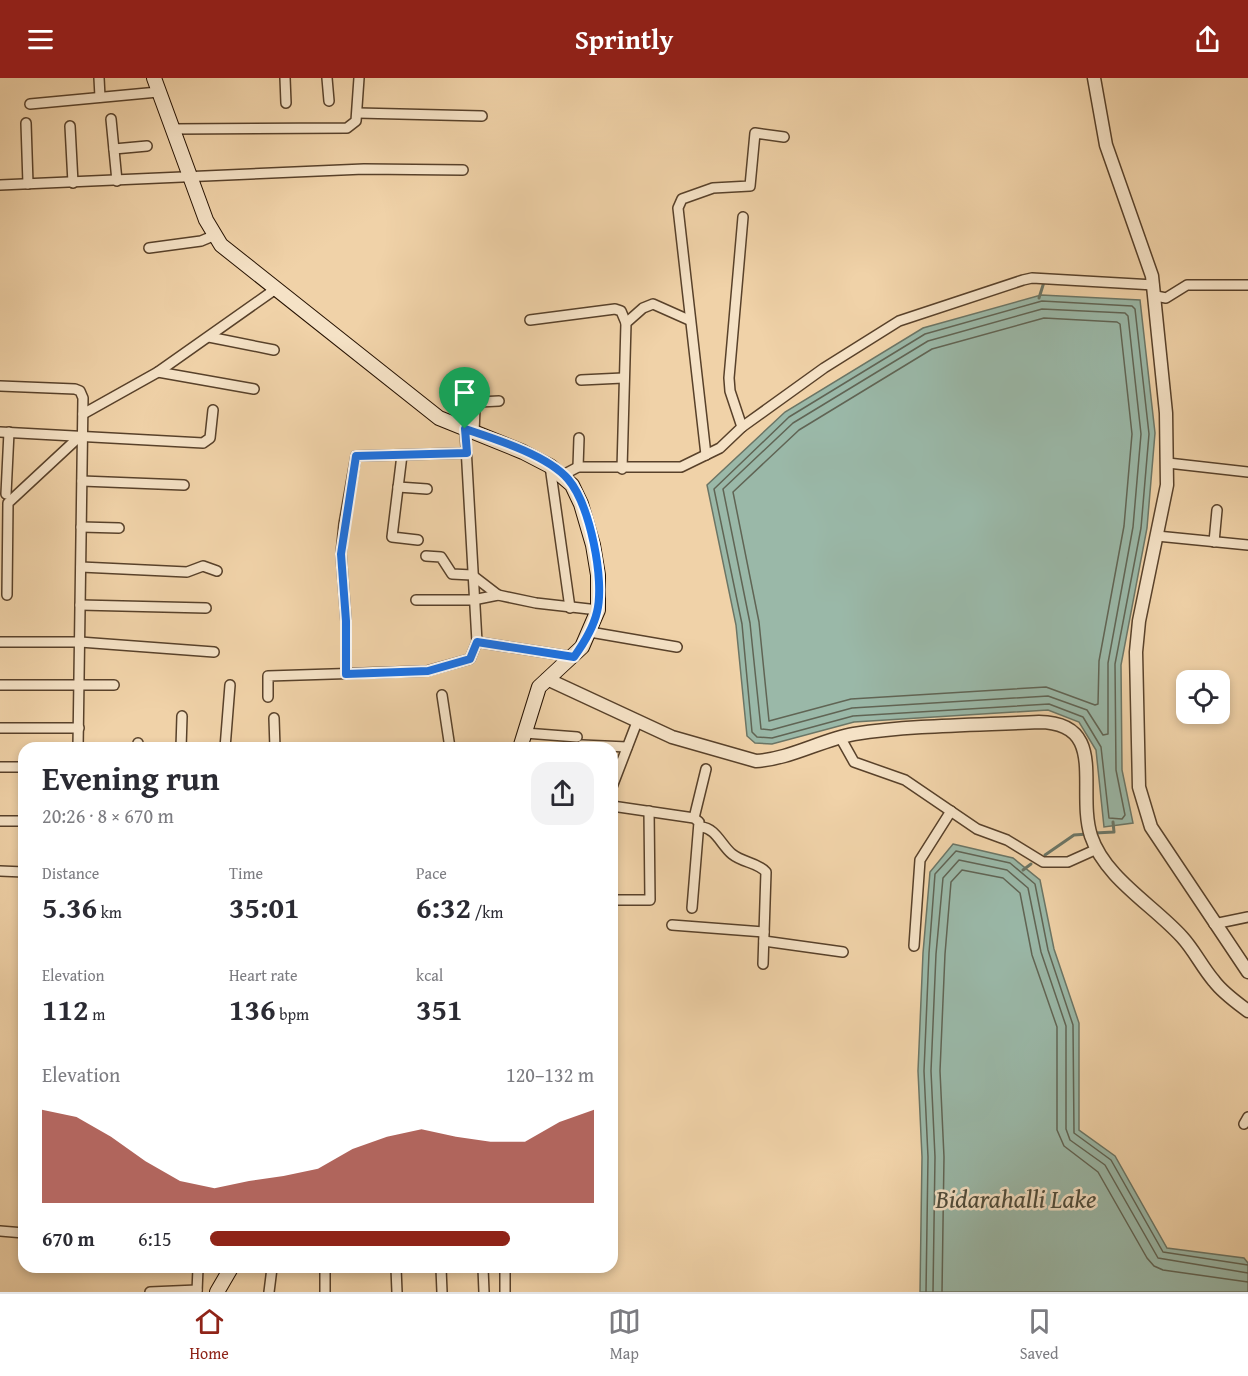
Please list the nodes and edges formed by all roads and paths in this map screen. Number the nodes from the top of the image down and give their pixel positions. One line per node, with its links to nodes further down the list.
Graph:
1 (99, 78): 8 (street)
2 (154, 78): 7 (main road)
3 (285, 78): 10 (street)
4 (327, 78): 9 (street)
5 (359, 78): 12 (street)
6 (1094, 78): 32 (street)
7 (159, 92): 8 (street); 17 (main road)
8 (100, 97): 11 (street)
9 (330, 102)
10 (286, 103)
11 (30, 104)
12 (358, 113): 13 (street); 17 (street)
13 (482, 116)
14 (111, 119): 20 (street)
15 (26, 123): 25 (street)
16 (70, 126): 24 (street)
17 (173, 129): 22 (main road)
18 (784, 137): 34 (street)
19 (147, 146): 20 (street)
20 (114, 149): 23 (street)
21 (463, 170): 22 (street)
22 (190, 177): 23 (street); 28 (main road)
23 (117, 181): 24 (street)
24 (73, 183): 25 (street)
25 (28, 184): 26 (street)
26 (0, 185)
27 (743, 217): 46 (street)
28 (213, 236): 29 (street); 31 (main road)
29 (148, 248)
30 (1248, 285): 32 (street)
31 (277, 288): 36 (street); 47 (main road)
32 (1155, 290): 46 (street); 54 (street)
33 (530, 320): 35 (street)
34 (689, 320): 35 (street); 53 (street)
35 (626, 323): 39 (street)
36 (209, 337): 37 (street); 38 (street)
37 (274, 350)
38 (158, 372): 42 (street); 45 (street)
39 (623, 378): 40 (street); 57 (street)
40 (580, 380)
41 (0, 386): 45 (street)
42 (254, 389)
43 (499, 401): 47 (street)
44 (213, 410): 49 (street)
45 (83, 414): 49 (street)
46 (742, 427): 53 (street)
47 (470, 431): 51 (street); 55 (main road)
48 (5, 432): 49 (street); 64 (street)
49 (81, 437): 60 (street); 76 (street)
50 (579, 438): 56 (street)
51 (467, 453): 52 (street); 75 (street)
52 (402, 454): 62 (street); 91 (street)
53 (706, 455): 57 (street)
54 (1168, 463): 58 (street); 68 (street)
55 (550, 466): 59 (main road); 82 (street)
56 (578, 467): 57 (street); 59 (street)
57 (622, 469)
58 (1248, 472)
59 (563, 475): 83 (main road)
60 (82, 481): 61 (street); 66 (street)
61 (184, 485)
62 (398, 487): 63 (street); 69 (street)
63 (427, 489)
64 (6, 494)
65 (1217, 510): 70 (street)
66 (81, 527): 67 (street); 73 (street)
67 (119, 528)
68 (1157, 536): 70 (street); 132 (street)
69 (418, 540)
70 (1214, 542): 71 (street)
71 (1248, 545)
72 (426, 556): 75 (street)
73 (81, 567): 74 (street); 80 (street)
74 (217, 571)
75 (472, 575): 77 (street); 79 (street)
76 (7, 595)
77 (498, 595): 79 (street); 82 (street)
78 (416, 600): 79 (street)
79 (473, 600): 87 (street)
80 (80, 605): 81 (street); 86 (street)
81 (206, 608)
82 (570, 608): 83 (street)
83 (598, 610): 84 (main road)
84 (590, 632): 88 (street); 90 (main road)
85 (0, 642): 86 (street)
86 (80, 642): 89 (street); 93 (street)
87 (477, 642): 90 (street); 91 (street)
88 (677, 646)
89 (214, 652)
90 (574, 657): 92 (main road)
91 (346, 674): 98 (street)
92 (547, 679): 101 (street); 104 (main road)
93 (79, 685): 94 (street); 96 (street); 103 (street)
94 (114, 685)
95 (230, 685): 108 (street)
96 (0, 686)
97 (442, 695): 110 (street)
98 (268, 697)
99 (182, 716): 107 (street)
100 (274, 718): 109 (street)
101 (637, 722): 105 (street); 114 (street)
102 (0, 728): 103 (street)
103 (79, 728): 106 (street)
104 (525, 733): 111 (main road); 112 (street)
105 (840, 737): 121 (street); 126 (street)
106 (78, 742)
107 (181, 742)
108 (225, 742)
109 (275, 742)
110 (449, 742)
111 (522, 742)
112 (588, 742)
113 (618, 746): 114 (street)
114 (627, 747): 118 (street)
115 (0, 767): 116 (street)
116 (18, 768)
117 (706, 769): 122 (street)
118 (618, 771)
119 (618, 807): 120 (street)
120 (649, 811): 122 (street); 129 (street)
121 (951, 812): 126 (street); 135 (street)
122 (694, 818): 125 (street)
123 (0, 821): 124 (street)
124 (18, 821)
125 (700, 826): 130 (street); 134 (street)
126 (1097, 849): 139 (street)
127 (0, 871): 128 (street)
128 (18, 872)
129 (618, 900)
130 (692, 908)
131 (1248, 916): 132 (street)
132 (1214, 924): 138 (street)
133 (672, 926): 134 (street)
134 (764, 936): 136 (street); 137 (street)
135 (914, 946)
136 (843, 952)
137 (763, 964)
138 (1248, 972)
139 (1248, 1011)
140 (0, 1231): 141 (street)
141 (18, 1232)
142 (198, 1273): 150 (street)
143 (228, 1273): 152 (main road)
144 (271, 1273): 153 (street)
145 (325, 1273): 154 (street)
146 (396, 1273): 155 (street)
147 (441, 1273): 156 (street)
148 (483, 1273): 157 (street)
149 (505, 1273): 158 (street)
150 (197, 1291): 151 (street)
151 (150, 1292)
152 (217, 1292)
153 (269, 1292)
154 (325, 1292)
155 (397, 1292)
156 (442, 1292)
157 (484, 1292)
158 (505, 1292)

